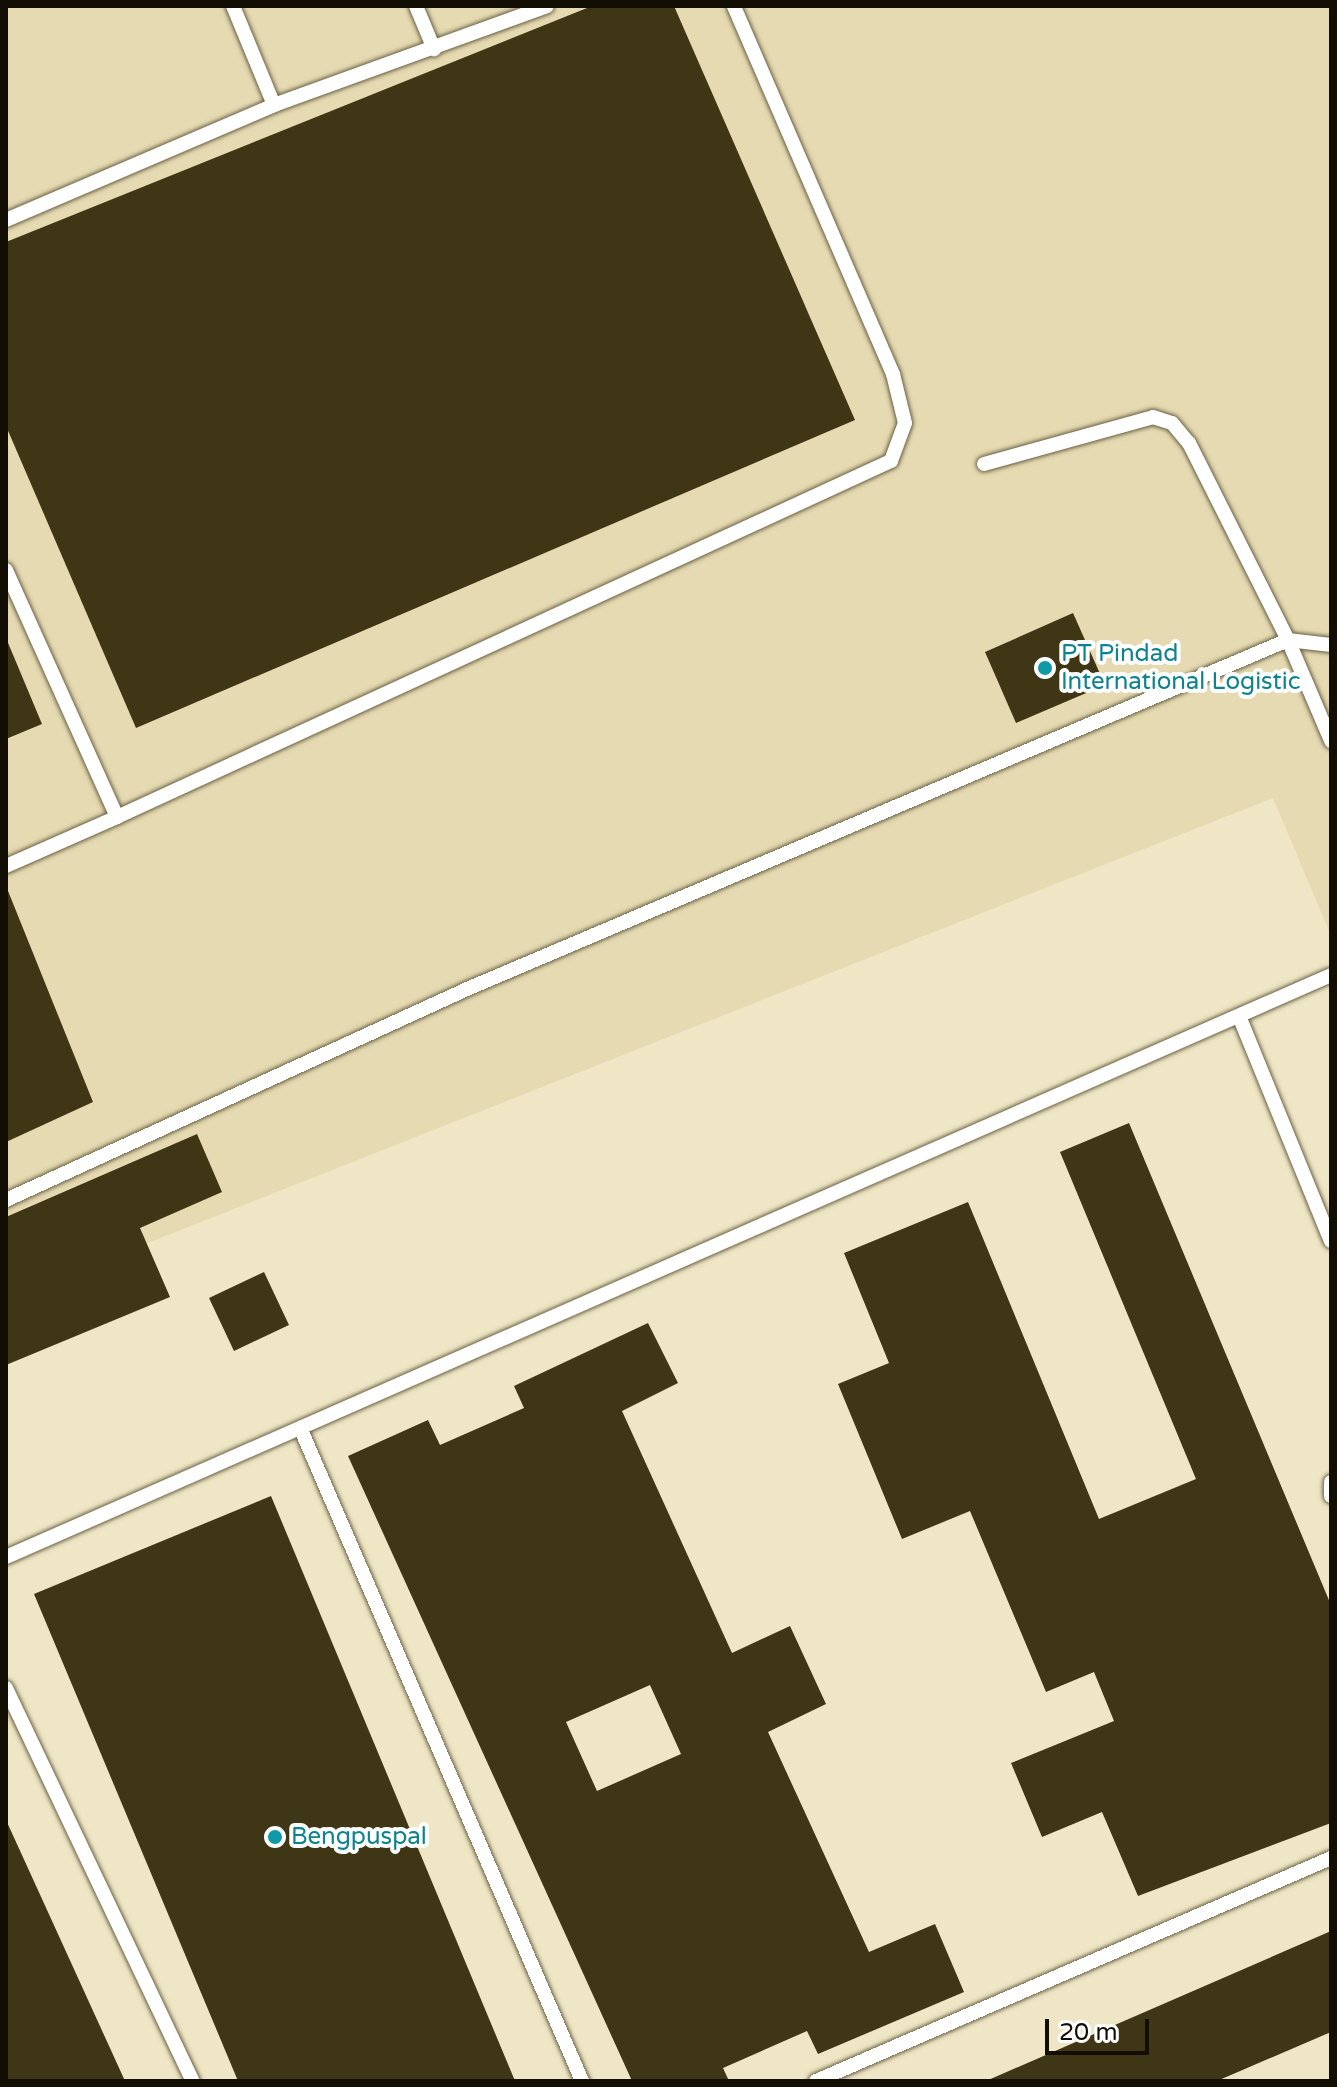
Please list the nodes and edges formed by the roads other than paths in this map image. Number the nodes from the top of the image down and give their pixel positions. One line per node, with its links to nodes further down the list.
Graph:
1 (233, 6): 6 (lane)
2 (416, 6): 5 (lane)
3 (547, 6): 5 (lane)
4 (734, 6): 13 (lane)
5 (434, 49): 6 (lane)
6 (274, 105): 7 (lane)
7 (6, 220)
8 (984, 464): 10 (lane)
9 (6, 570): 13 (lane)
10 (1288, 640): 11 (lane); 12 (lane); 17 (lane)
11 (1331, 645)
12 (1331, 741)
13 (117, 817): 14 (lane)
14 (6, 866)
15 (1331, 975): 16 (lane)
16 (1239, 1016): 18 (lane); 19 (lane)
17 (6, 1200)
18 (1331, 1241)
19 (302, 1432): 22 (lane); 26 (lane)
20 (1331, 1482): 21 (lane)
21 (1331, 1496)
22 (6, 1557)
23 (6, 1688): 25 (lane)
24 (1331, 1858): 27 (lane)
25 (193, 2081)
26 (582, 2081)
27 (816, 2081)

